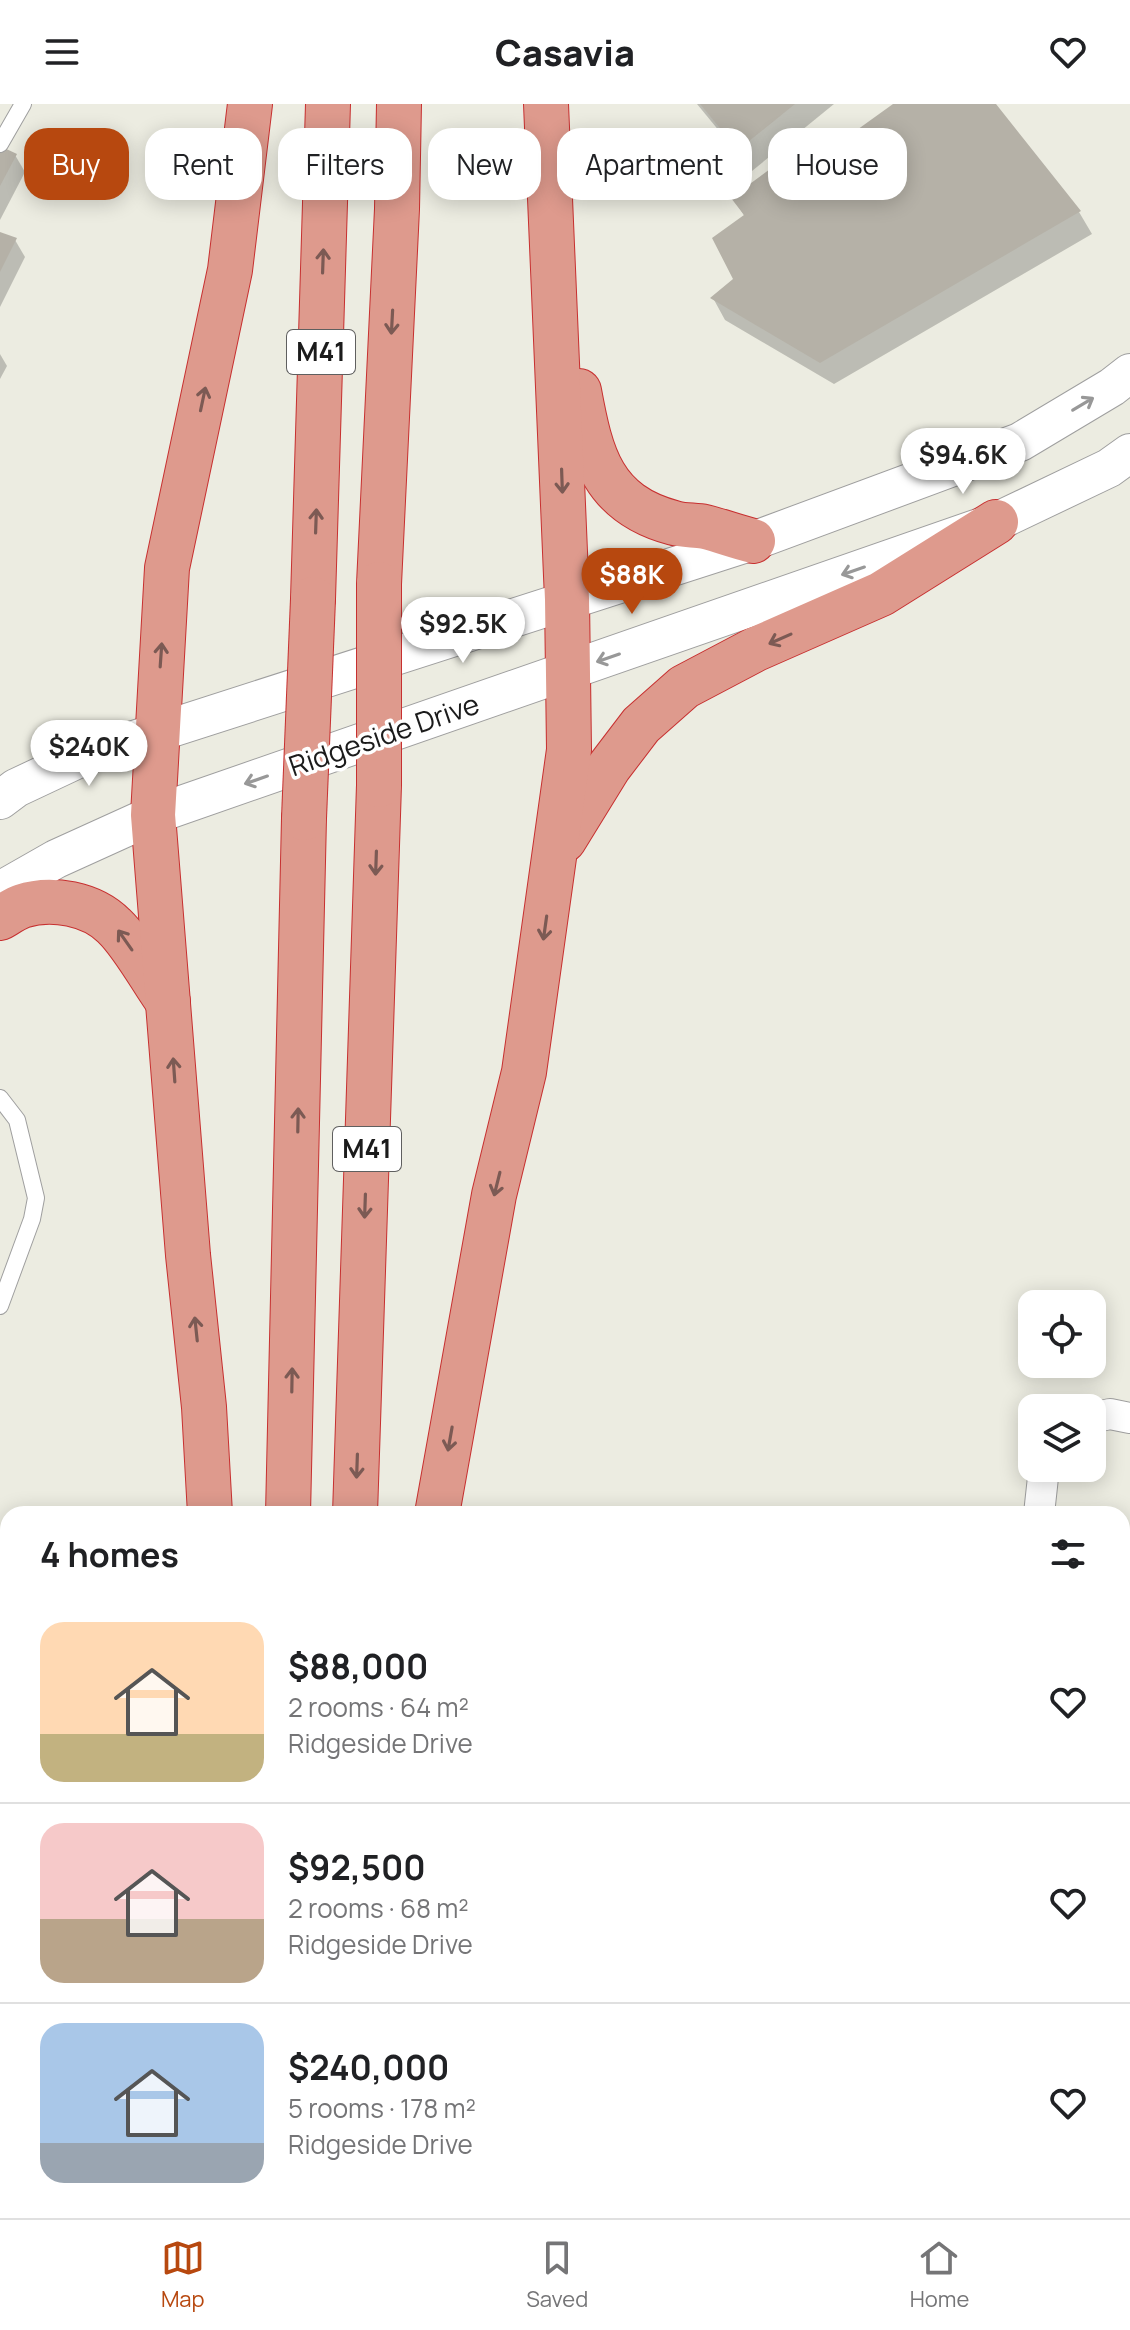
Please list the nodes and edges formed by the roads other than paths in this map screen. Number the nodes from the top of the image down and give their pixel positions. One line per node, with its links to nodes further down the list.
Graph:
1 (23, 104): 6 (lane)
2 (250, 104): 14 (highway, one-way to 2)
3 (328, 104): 27 (highway, M41, one-way to 3, bridge)
4 (399, 104): 28 (highway, M41, one-way to 28, bridge)
5 (546, 104): 7 (highway)
6 (0, 144)
7 (555, 292): 11 (highway); 12 (highway, one-way to 12)
8 (1130, 373): 11 (street, one-way to 8)
9 (1130, 453): 10 (street, Ridgeside Drive)
10 (996, 522): 13 (street, Ridgeside Drive, one-way to 13); 17 (highway, one-way to 17)
11 (753, 541): 12 (street)
12 (567, 599): 13 (highway); 14 (street)
13 (568, 672): 16 (street, Ridgeside Drive, one-way to 16); 17 (highway)
14 (156, 733): 15 (street); 16 (highway)
15 (0, 800)
16 (153, 815): 18 (street, Ridgeside Drive); 20 (highway)
17 (557, 851): 29 (highway, one-way to 29)
18 (0, 891)
19 (0, 918): 20 (highway, one-way to 19)
20 (169, 1004): 26 (highway, one-way to 20)
21 (0, 1098): 22 (lane)
22 (0, 1306)
23 (1106, 1415): 24 (street)
24 (1130, 1418)
25 (1042, 1482): 30 (street)
26 (210, 1506)
27 (288, 1506)
28 (355, 1506)
29 (438, 1506)
30 (1040, 1506)

